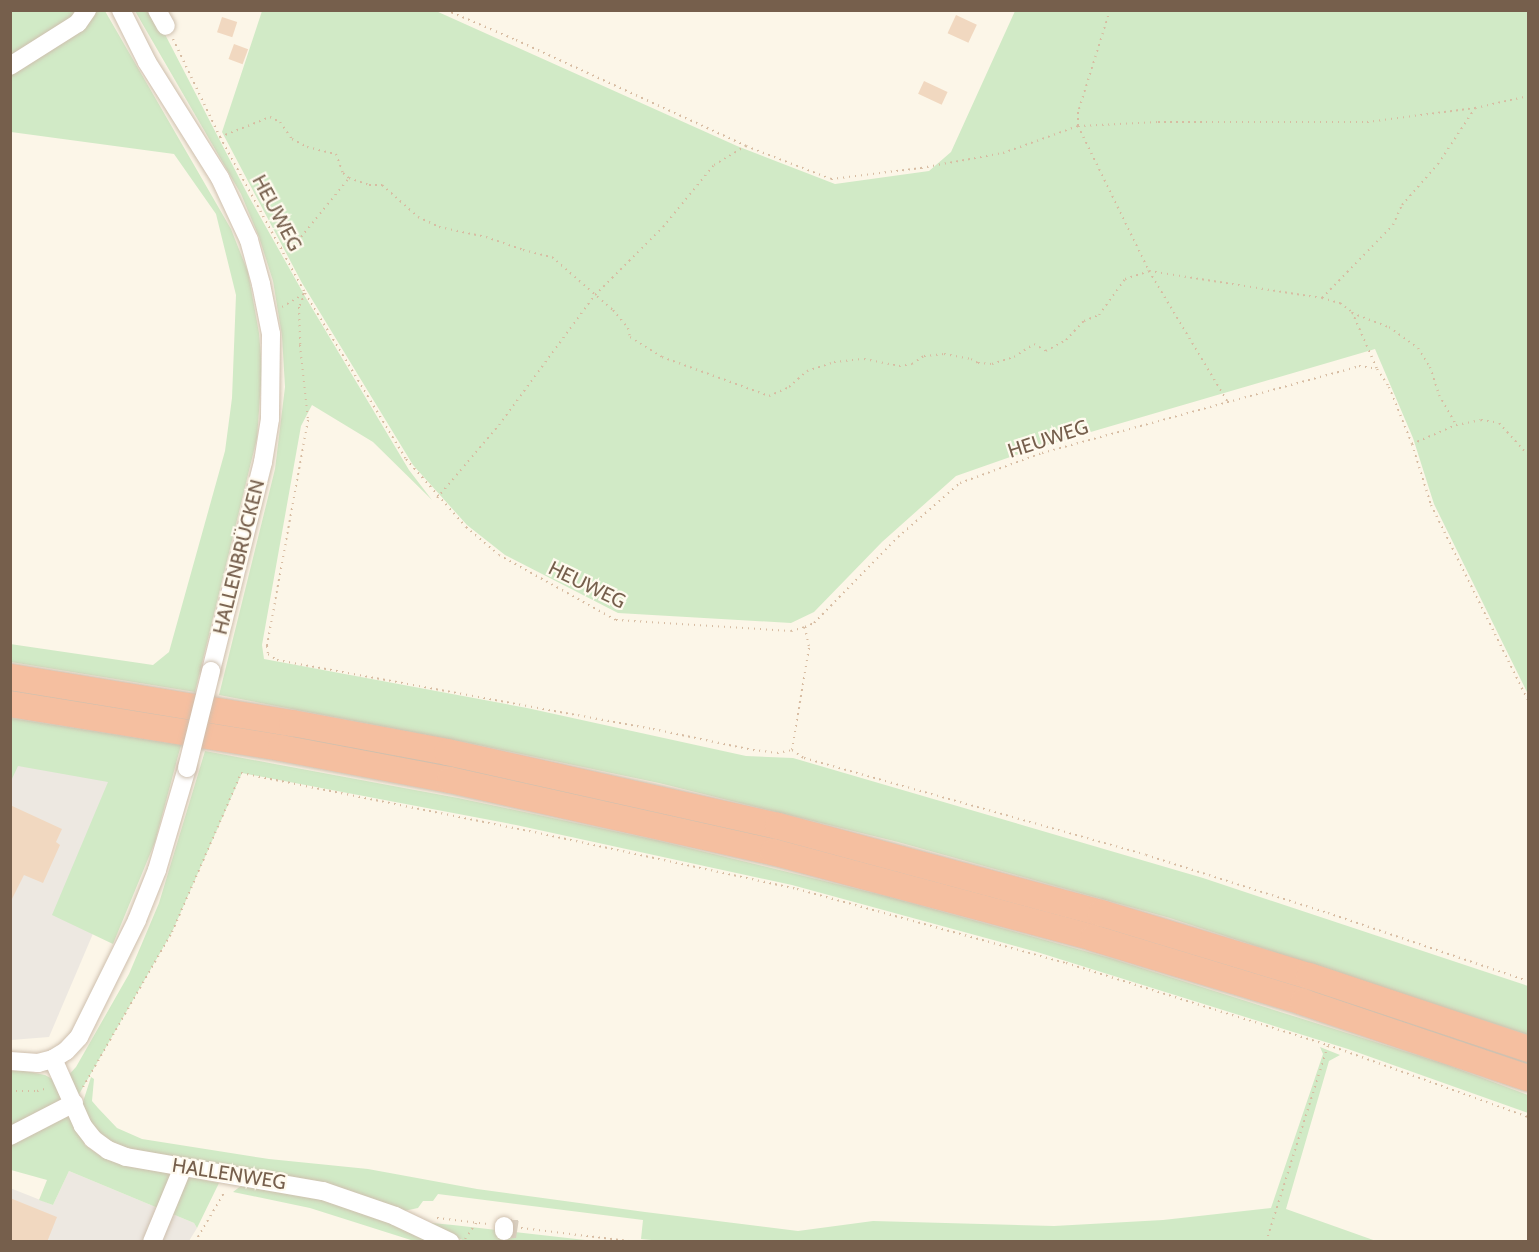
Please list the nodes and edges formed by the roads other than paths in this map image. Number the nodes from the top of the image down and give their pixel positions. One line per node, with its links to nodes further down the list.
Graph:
1 (87, 10): 3 (street)
2 (122, 10): 7 (street, HALLENBRÜCKEN, bridge)
3 (10, 66)
4 (10, 677): 6 (highway)
5 (10, 704): 9 (highway)
6 (1528, 1049)
7 (53, 1059): 8 (street); 10 (street, HALLENWEG)
8 (10, 1061)
9 (1528, 1078)
10 (74, 1103): 11 (street); 12 (street, HALLENWEG)
11 (10, 1136)
12 (183, 1167): 13 (street); 14 (street, HALLENWEG)
13 (152, 1242)
14 (450, 1242)

